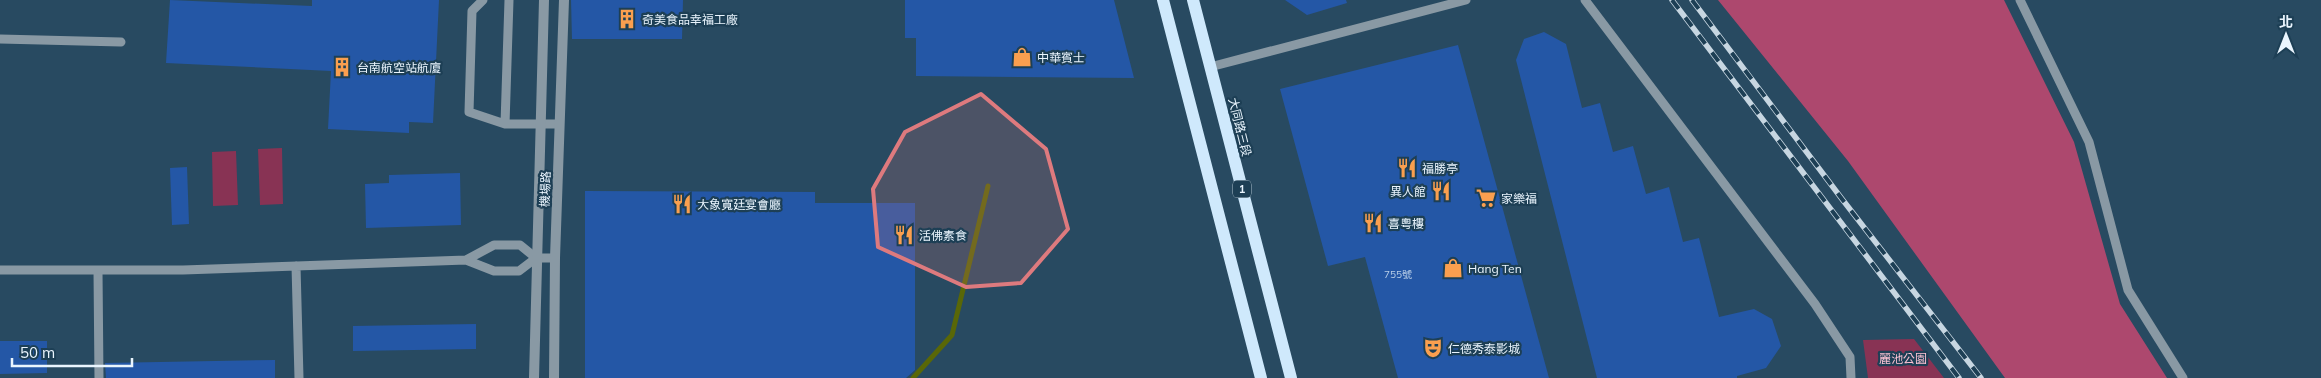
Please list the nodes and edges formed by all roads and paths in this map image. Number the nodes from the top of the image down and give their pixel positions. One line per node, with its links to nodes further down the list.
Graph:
1 (483, 0): 13 (lane)
2 (509, 0): 13 (lane)
3 (544, 0): 14 (street, 機場路)
4 (564, 0): 15 (street, 機場路)
5 (1163, 0): 26 (main road)
6 (1193, 0): 12 (main road, 大同路三段 / 1)
7 (1466, 0): 12 (lane)
8 (1585, 0): 28 (lane)
9 (2020, 0): 29 (lane)
10 (0, 39): 11 (lane)
11 (121, 42)
12 (1210, 67): 27 (main road, 大同路三段 / 1)
13 (505, 124): 14 (lane)
14 (540, 124): 15 (lane); 16 (street, 機場路)
15 (559, 124): 17 (street, 機場路)
16 (536, 258): 17 (lane); 18 (lane); 18 (lane); 24 (street, 機場路)
17 (555, 258): 25 (street, 機場路)
18 (466, 260): 19 (lane)
19 (296, 266): 21 (lane); 23 (lane)
20 (0, 270): 21 (lane)
21 (98, 271): 22 (lane)
22 (99, 378)
23 (299, 378)
24 (534, 378)
25 (554, 378)
26 (1261, 378)
27 (1291, 378)
28 (1851, 378)
29 (2184, 378)

